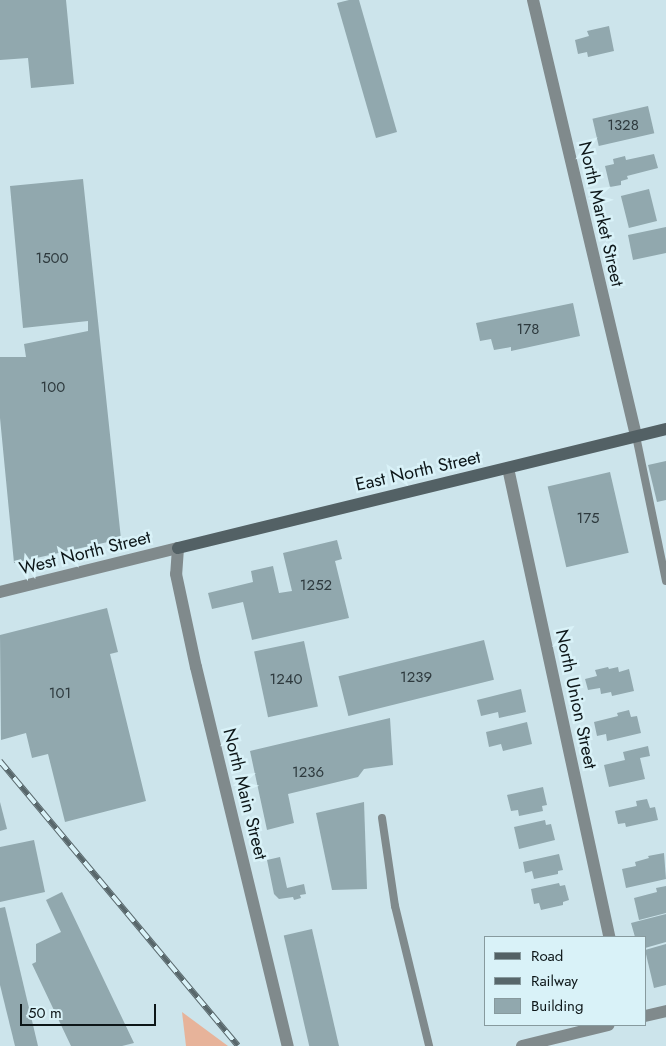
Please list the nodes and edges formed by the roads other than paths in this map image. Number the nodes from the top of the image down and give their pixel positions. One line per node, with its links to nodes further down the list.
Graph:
1 (533, 0): 3 (street, North Market Street)
2 (666, 428): 3 (street, East North Street)
3 (636, 436): 4 (street, East North Street); 6 (lane)
4 (508, 468): 5 (street, East North Street); 9 (street, North Union Street)
5 (178, 548): 7 (street, West North Street); 13 (street, North Main Street)
6 (666, 581)
7 (0, 592)
8 (382, 818): 14 (lane)
9 (609, 936)
10 (666, 1011): 11 (street)
11 (646, 1016)
12 (604, 1026): 15 (street)
13 (288, 1046)
14 (429, 1046)
15 (522, 1046)

